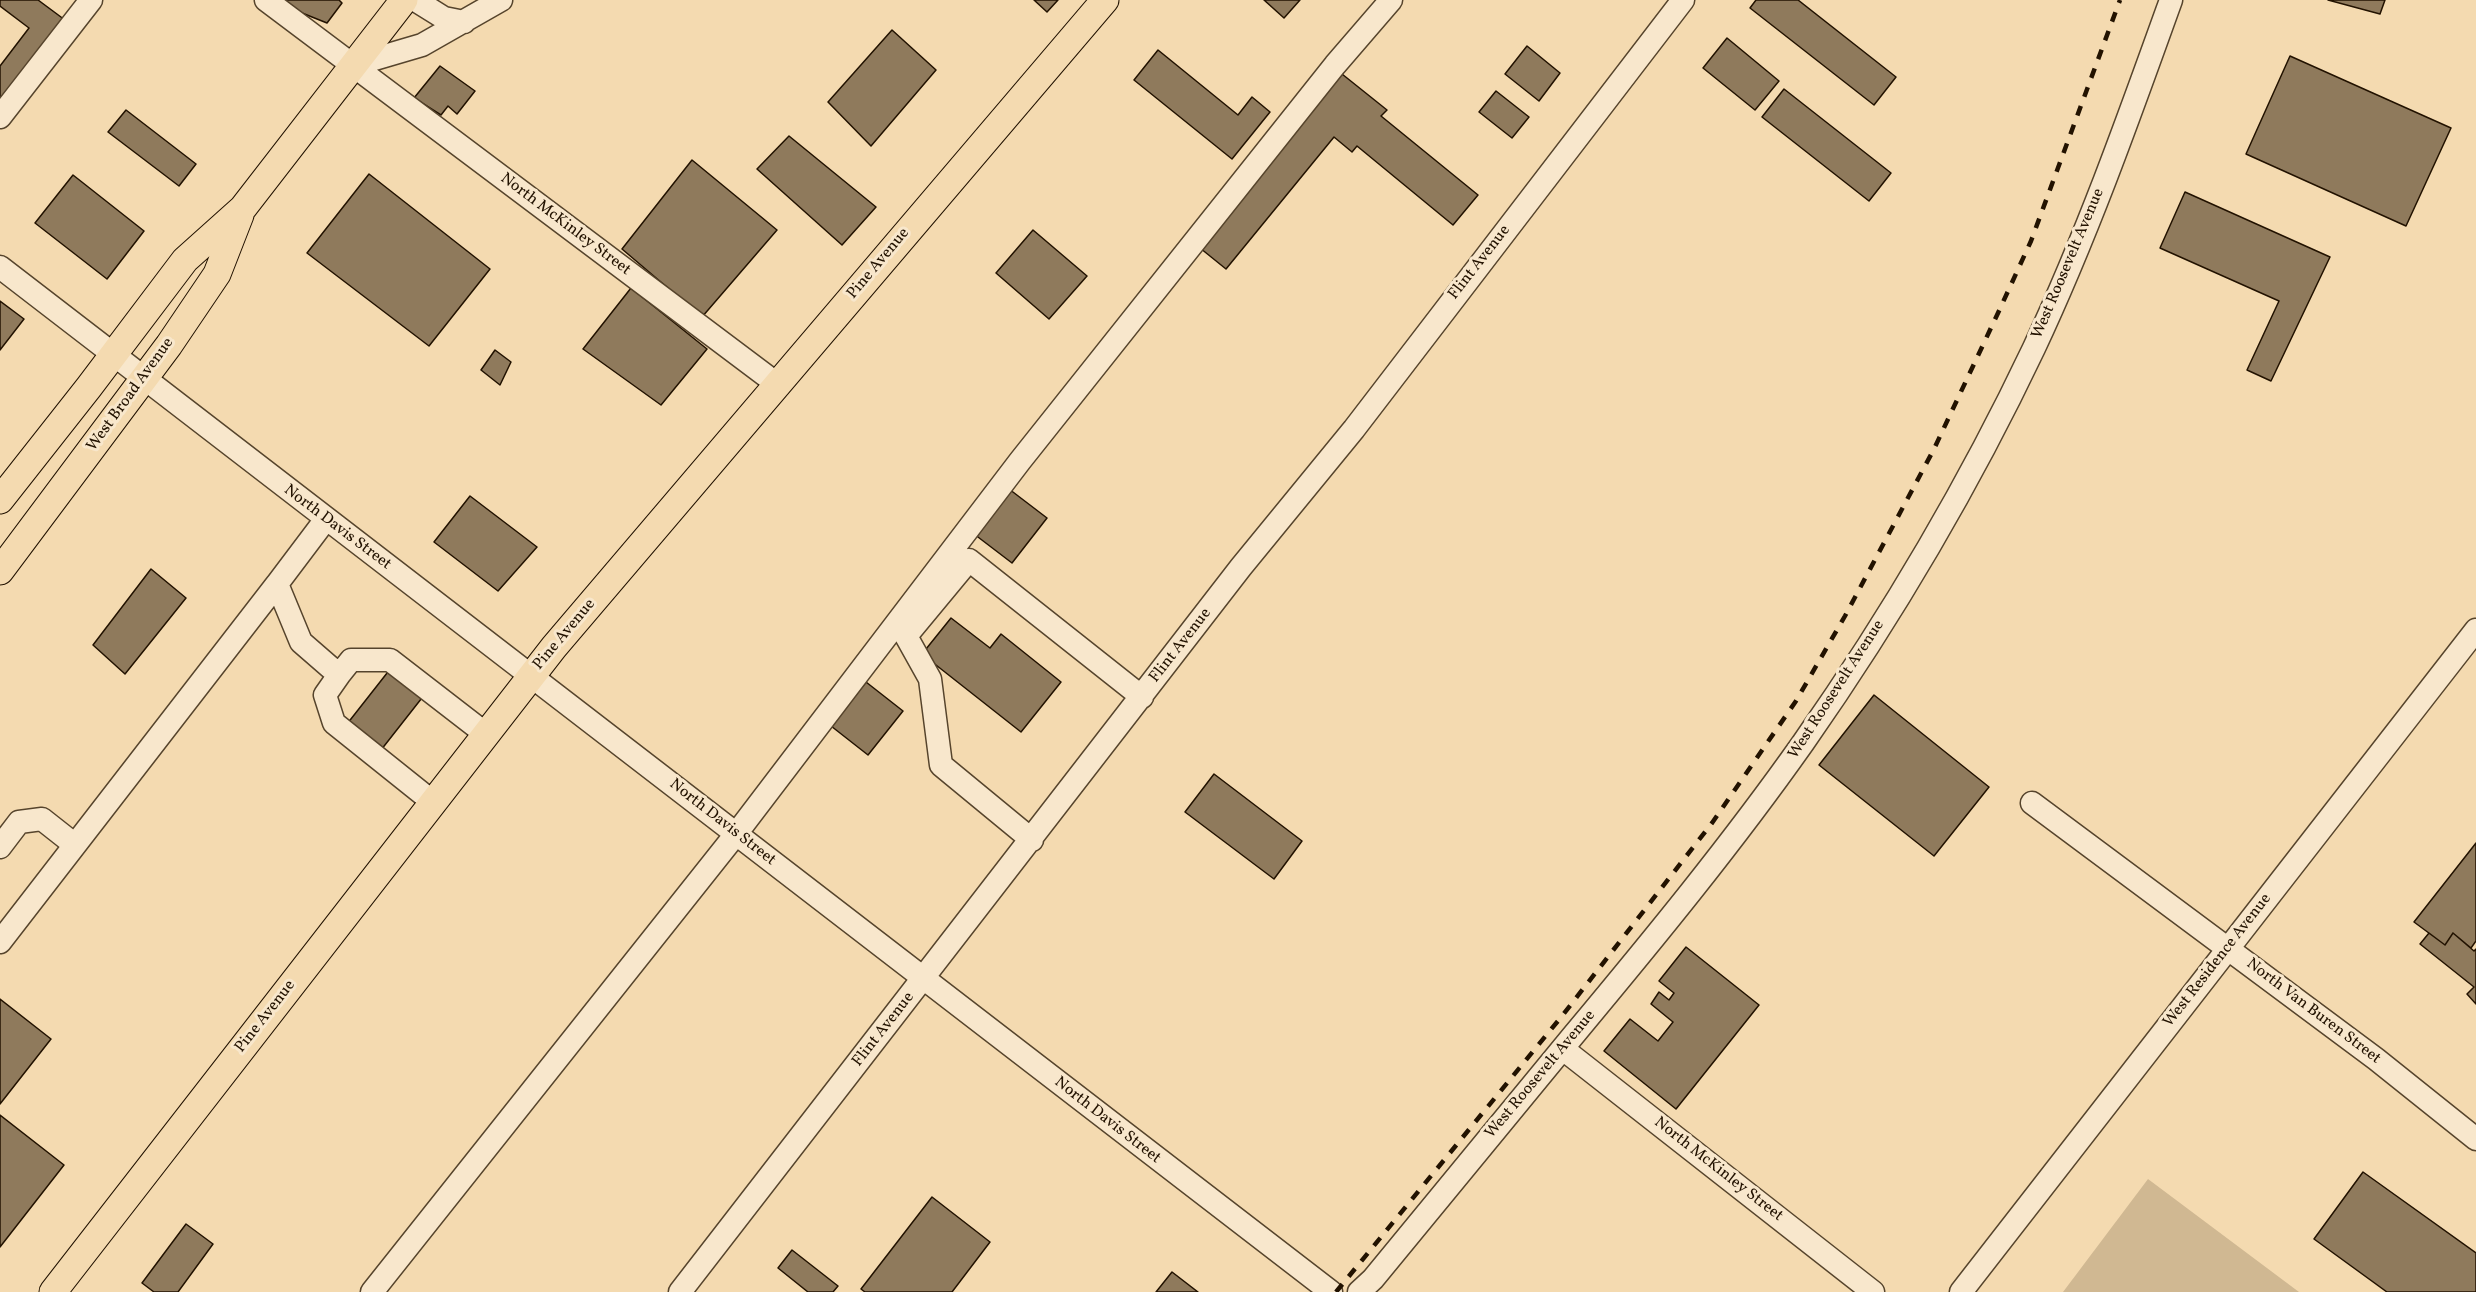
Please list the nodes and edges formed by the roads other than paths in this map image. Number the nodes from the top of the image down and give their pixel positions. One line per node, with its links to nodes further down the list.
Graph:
1 (91, 0): 12 (street)
2 (266, 0): 11 (street, North McKinley Street)
3 (404, 0): 11 (main road, West Broad Avenue)
4 (415, 0): 10 (street)
5 (501, 0): 10 (street)
6 (1105, 0): 17 (main road, Pine Avenue)
7 (1391, 0): 29 (street)
8 (1683, 0): 25 (street, Flint Avenue)
9 (2171, 0): 36 (street, West Roosevelt Avenue)
10 (464, 22): 11 (street)
11 (354, 65): 13 (main road, West Broad Avenue); 17 (street, North McKinley Street)
12 (0, 117)
13 (243, 208): 15 (main road, West Broad Avenue); 16 (main road, West Broad Avenue)
14 (0, 267): 15 (street, North Davis Street)
15 (114, 355): 16 (street, North Davis Street); 18 (main road, West Broad Avenue)
16 (143, 379): 19 (street, North Davis Street); 20 (main road, West Broad Avenue)
17 (777, 384): 24 (main road, Pine Avenue)
18 (0, 500)
19 (326, 519): 21 (street); 24 (street, North Davis Street)
20 (0, 571)
21 (277, 584): 23 (street); 31 (street)
22 (2476, 630): 34 (street, West Residence Avenue)
23 (339, 675): 26 (street); 27 (street)
24 (531, 676): 26 (main road, Pine Avenue); 29 (street, North Davis Street)
25 (1142, 697): 30 (street, Flint Avenue); 30 (street)
26 (487, 735): 27 (main road, Pine Avenue)
27 (434, 802): 39 (main road, Pine Avenue)
28 (2032, 803): 34 (street, North Van Buren Street)
29 (736, 834): 35 (street, North Davis Street); 40 (street)
30 (1032, 840): 35 (street, Flint Avenue)
31 (75, 845): 32 (street); 33 (street)
32 (0, 847)
33 (0, 942)
34 (2228, 948): 37 (street, North Van Buren Street); 44 (street, West Residence Avenue)
35 (924, 978): 38 (street, North Davis Street); 41 (street, Flint Avenue)
36 (1563, 1049): 42 (street, West Roosevelt Avenue); 43 (street, North McKinley Street)
37 (2476, 1140)
38 (1321, 1289)
39 (53, 1292)
40 (372, 1292)
41 (680, 1292)
42 (1359, 1292)
43 (1873, 1292)
44 (1961, 1292)

